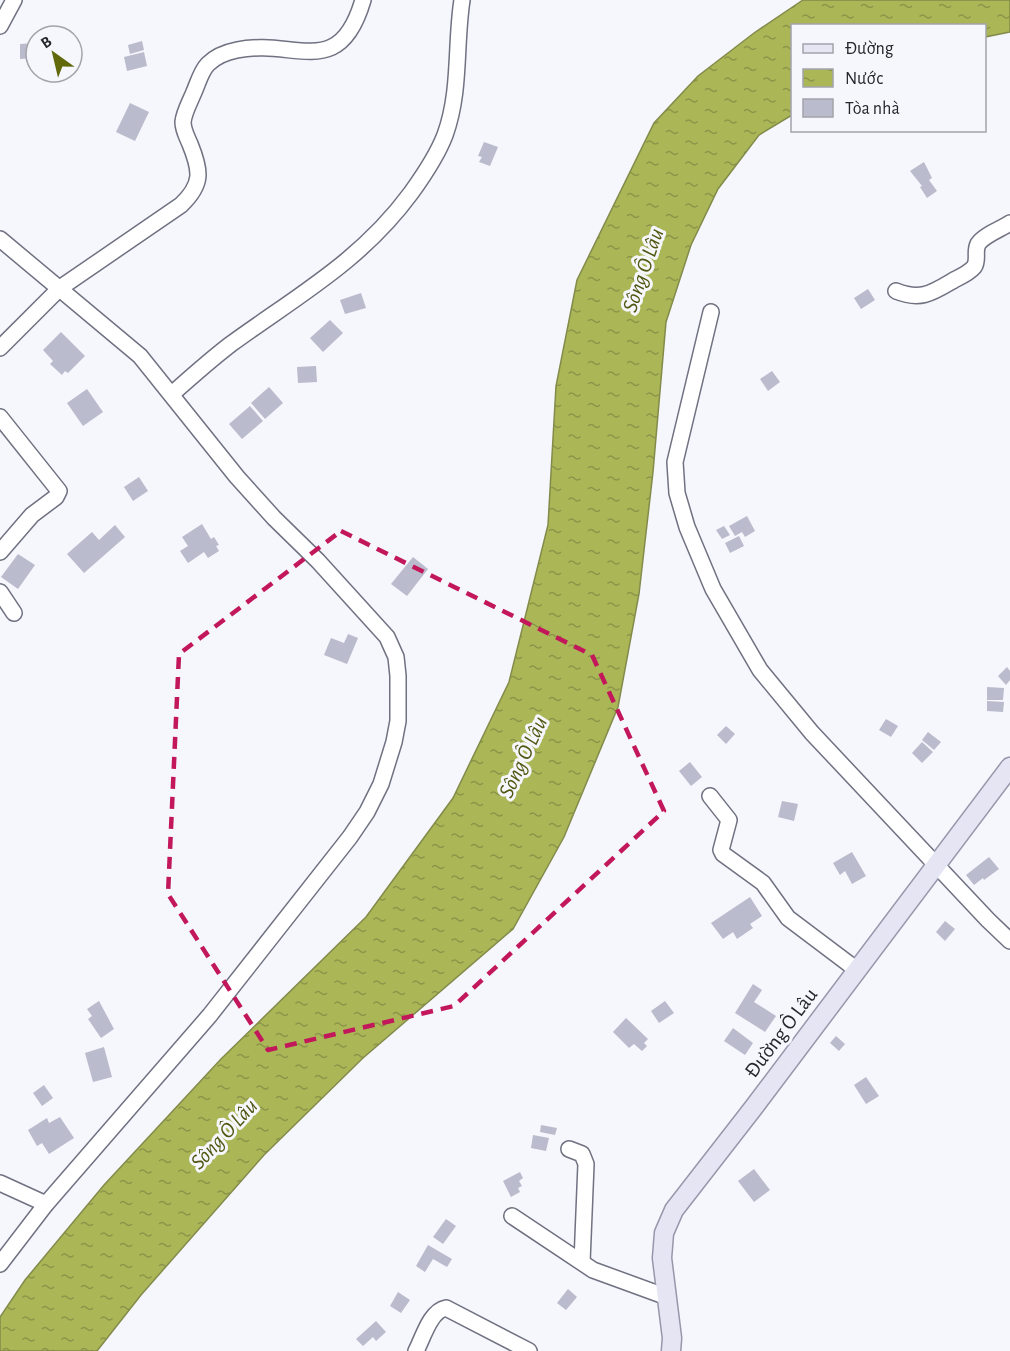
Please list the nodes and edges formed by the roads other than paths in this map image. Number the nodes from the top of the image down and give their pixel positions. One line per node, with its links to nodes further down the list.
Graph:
1 (14, 0): 4 (street)
2 (363, 0): 7 (street)
3 (462, 0): 11 (street)
4 (0, 26)
5 (1010, 224): 8 (street)
6 (0, 239): 7 (street)
7 (60, 288): 10 (street); 11 (street)
8 (896, 291)
9 (711, 312): 18 (street)
10 (0, 348)
11 (172, 394): 23 (street)
12 (0, 417): 13 (street)
13 (0, 552)
14 (0, 591): 15 (street)
15 (14, 612)
16 (1010, 767): 18 (main road, Đường Ô Lâu)
17 (710, 796): 20 (street)
18 (936, 864): 19 (street); 20 (main road, Đường Ô Lâu)
19 (1010, 941)
20 (857, 970): 27 (main road, Đường Ô Lâu)
21 (569, 1149): 25 (street)
22 (0, 1183): 23 (street)
23 (46, 1204): 26 (street)
24 (512, 1216): 25 (street)
25 (582, 1262): 27 (street)
26 (0, 1264)
27 (667, 1297): 30 (main road, Đường Ô Lâu)
28 (416, 1351): 29 (street)
29 (530, 1351)
30 (671, 1351)

